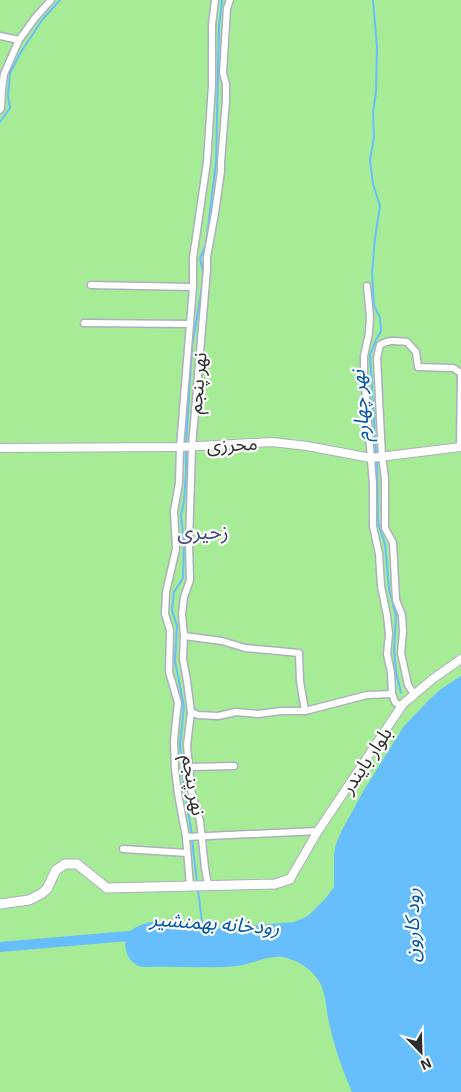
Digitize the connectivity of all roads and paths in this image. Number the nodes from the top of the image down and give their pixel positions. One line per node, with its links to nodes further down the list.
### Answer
1 (51, 0): 5 (street)
2 (215, 0): 9 (street, نهر پنجم)
3 (230, 0): 12 (street, نهر پنجم)
4 (0, 36): 5 (street)
5 (19, 40): 6 (street)
6 (0, 110)
7 (90, 285): 9 (street)
8 (367, 286): 15 (street)
9 (193, 287): 11 (street, نهر پنجم)
10 (84, 323): 11 (street)
11 (189, 324): 12 (street, نهر پنجم)
12 (185, 447): 14 (street, محرزی); 15 (street, محرزی); 16 (street, نهر پنجم); 26 (street, نهر پنجم)
13 (460, 447): 15 (street, محرزی); 15 (street)
14 (0, 448)
15 (377, 457): 18 (street); 19 (street)
16 (184, 636): 21 (street); 22 (street, نهر پنجم)
17 (461, 660): 19 (street, بلوار بایندر)
18 (392, 694): 20 (street); 21 (street)
19 (414, 694): 20 (street, بلوار بایندر)
20 (402, 707): 25 (street, بلوار بایندر)
21 (305, 711): 22 (street)
22 (191, 712): 23 (street, نهر پنجم)
23 (189, 766): 24 (street); 26 (street, نهر پنجم)
24 (234, 766)
25 (318, 831): 26 (street); 29 (street, بلوار بایندر)
26 (193, 836): 28 (street, نهر پنجم); 30 (street, نهر پنجم)
27 (123, 849): 28 (street)
28 (187, 852): 30 (street, نهر پنجم)
29 (290, 879): 30 (main road)
30 (198, 885): 31 (main road)
31 (0, 904)

